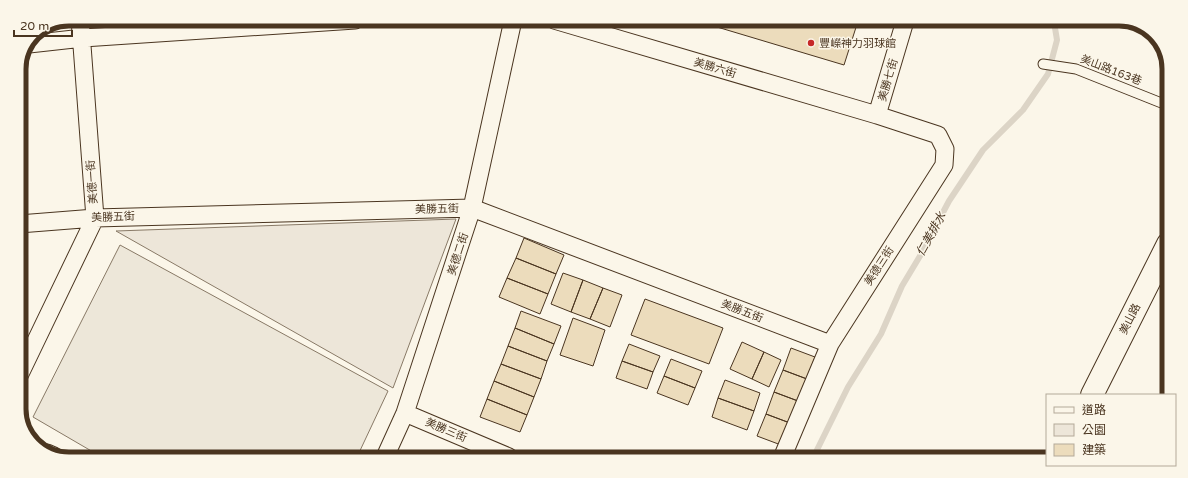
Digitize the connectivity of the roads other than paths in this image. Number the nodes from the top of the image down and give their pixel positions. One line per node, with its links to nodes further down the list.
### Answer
1 (81, 26): 6 (street, 美德一街)
2 (264, 26): 6 (street)
3 (511, 26): 11 (street, 美德二街)
4 (574, 26): 10 (street, 美勝六街)
5 (904, 26): 10 (street, 美勝七街)
6 (82, 38): 7 (street); 12 (street, 美德一街)
7 (34, 43)
8 (1043, 64): 9 (lane, 美山路163巷)
9 (1162, 103)
10 (877, 115): 15 (street, 美德三街)
11 (472, 208): 12 (street, 美勝五街); 15 (street, 美勝五街); 18 (street, 美德二街)
12 (95, 218): 13 (street, 美勝五街); 16 (street, 美德一街)
13 (26, 223)
14 (1162, 262): 17 (street, 美山路)
15 (830, 344): 21 (street, 美德三街)
16 (26, 361)
17 (1093, 394)
18 (405, 413): 19 (street, 美德二街); 20 (street, 美勝三街)
19 (387, 452)
20 (497, 452)
21 (785, 452)

